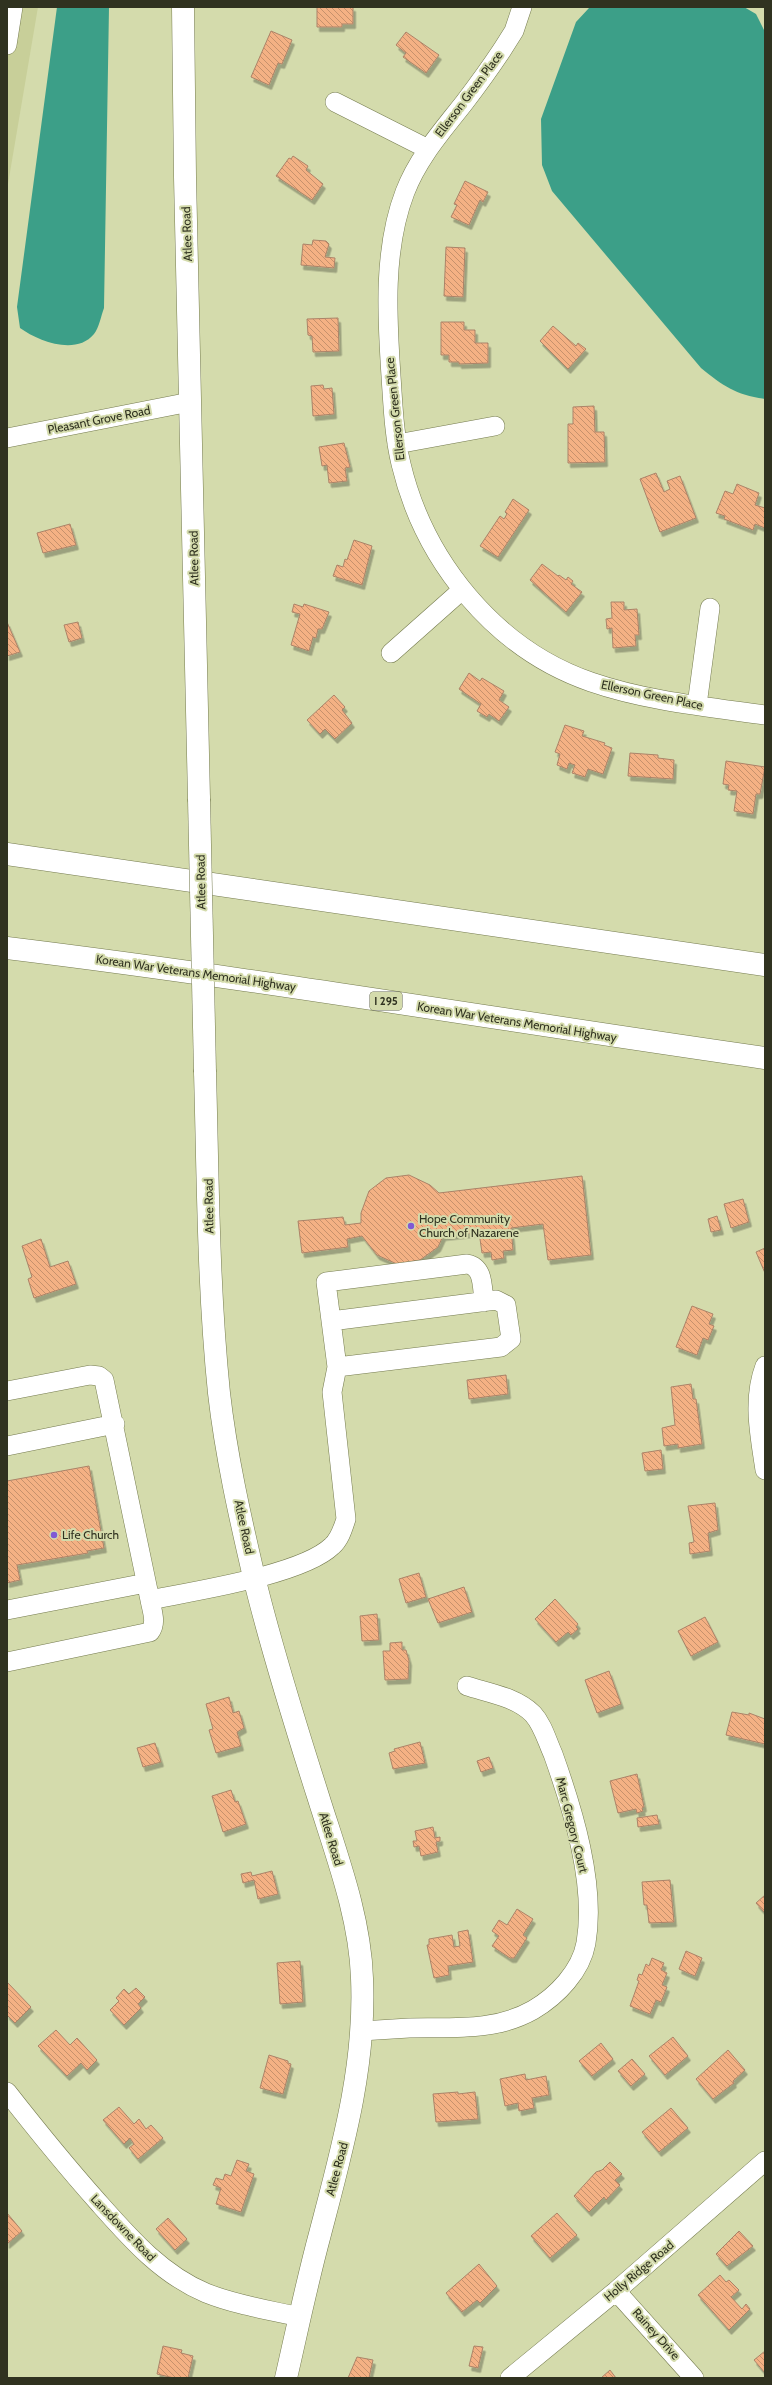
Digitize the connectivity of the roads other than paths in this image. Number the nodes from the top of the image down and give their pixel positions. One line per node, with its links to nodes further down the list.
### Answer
1 (13, 7): 4 (street)
2 (183, 7): 7 (main road, Atlee Road)
3 (522, 7): 6 (street, Ellerson Green Place)
4 (7, 45)
5 (335, 102): 6 (street)
6 (428, 149): 10 (street, Ellerson Green Place)
7 (190, 402): 9 (street, Pleasant Grove Road); 28 (main road, Atlee Road, bridge)
8 (495, 426): 10 (street)
9 (7, 438)
10 (397, 444): 11 (street, Ellerson Green Place)
11 (462, 590): 13 (street); 14 (street, Ellerson Green Place)
12 (710, 608): 14 (street)
13 (391, 653)
14 (697, 705): 15 (street, Ellerson Green Place)
15 (765, 715)
16 (7, 854): 18 (main road)
17 (7, 948): 19 (main road, Korean War Veterans Memorial Highway / I 295)
18 (765, 965)
19 (765, 1058)
20 (484, 1302): 21 (street); 21 (street); 23 (street)
21 (331, 1321): 23 (street)
22 (765, 1366): 27 (street)
23 (337, 1367): 28 (street)
24 (7, 1390): 25 (street)
25 (115, 1424): 26 (street); 29 (street)
26 (7, 1446)
27 (765, 1470)
28 (254, 1578): 29 (street); 33 (main road, Atlee Road)
29 (148, 1591): 30 (street); 31 (street)
30 (7, 1610)
31 (7, 1662)
32 (467, 1686): 33 (street, Marc Gregory Court)
33 (361, 2031): 37 (main road, Atlee Road)
34 (7, 2092): 37 (street, Lansdowne Road)
35 (765, 2161): 36 (street, Holly Ridge Road)
36 (616, 2291): 39 (street, Holly Ridge Road); 40 (street, Rainey Drive)
37 (300, 2317): 38 (main road, Atlee Road)
38 (286, 2378)
39 (510, 2378)
40 (694, 2378)

